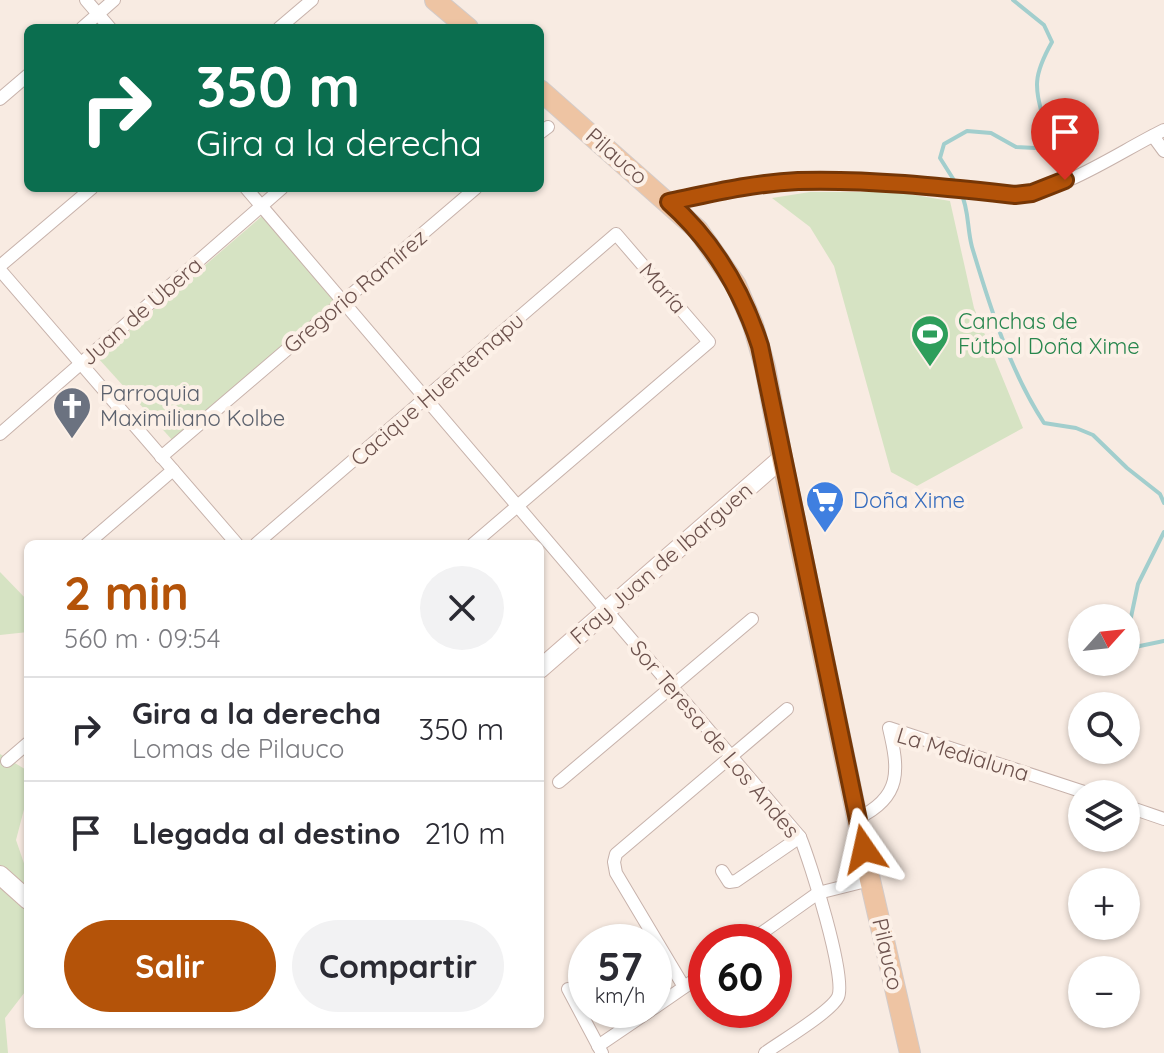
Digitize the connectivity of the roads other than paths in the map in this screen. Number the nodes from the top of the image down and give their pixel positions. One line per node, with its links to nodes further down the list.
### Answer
1 (86, 0): 5 (street)
2 (114, 0): 5 (street)
3 (312, 0): 8 (street)
4 (435, 0): 9 (main road)
5 (98, 14): 6 (street); 7 (street)
6 (87, 24)
7 (107, 24)
8 (284, 24)
9 (463, 24)
10 (24, 78): 12 (street)
11 (544, 93): 19 (main road, Pilauco)
12 (0, 99)
13 (1158, 133): 14 (street); 19 (street)
14 (1164, 151)
15 (87, 192): 22 (street)
16 (250, 192): 20 (street, Sor Teresa de Los Andes)
17 (278, 192): 20 (street, Juan de Ubera)
18 (471, 192): 23 (street, Gregorio Ramírez)
19 (669, 202): 28 (main road, Pilauco)
20 (262, 206): 23 (street, Sor Teresa de Los Andes); 24 (street, Juan de Ubera)
21 (616, 234): 25 (street, Cacique Huentemapu); 30 (street, María)
22 (0, 268): 24 (street)
23 (343, 301): 25 (street, Sor Teresa de Los Andes); 27 (street, Gregorio Ramírez)
24 (81, 364): 26 (street, Juan de Ubera); 27 (street)
25 (427, 399): 30 (street, Sor Teresa de Los Andes); 33 (street, Cacique Huentemapu)
26 (0, 434)
27 (161, 457): 29 (street)
28 (782, 458): 35 (street, Fray Juan de Ibarguen); 46 (main road, Pilauco)
29 (173, 470): 31 (street); 32 (street)
30 (518, 506): 34 (street); 35 (street, Sor Teresa de Los Andes)
31 (92, 540)
32 (234, 540)
33 (261, 540)
34 (478, 540)
35 (607, 610): 37 (street, Fray Juan de Ibarguen); 38 (street, Sor Teresa de Los Andes)
36 (752, 619): 38 (street)
37 (544, 665)
38 (672, 686): 41 (street, Sor Teresa de Los Andes); 43 (street)
39 (787, 709): 41 (street)
40 (24, 746): 42 (street)
41 (732, 757): 48 (street, Sor Teresa de Los Andes); 56 (street)
42 (7, 761)
43 (559, 782)
44 (1068, 787): 46 (street, La Medialuna)
45 (1140, 811): 47 (street)
46 (858, 818): 51 (main road, Pilauco)
47 (1164, 819)
48 (800, 837): 49 (street); 52 (street, Sor Teresa de Los Andes)
49 (722, 871)
50 (0, 875): 53 (street)
51 (870, 880): 52 (street); 62 (main road, Pilauco)
52 (818, 893): 54 (street); 61 (street, Sor Teresa de Los Andes)
53 (24, 896)
54 (774, 924)
55 (688, 984): 56 (street)
56 (684, 987): 57 (street)
57 (672, 995)
58 (588, 1028): 60 (street)
59 (628, 1028): 60 (street)
60 (600, 1050)
61 (765, 1053)
62 (910, 1053)

